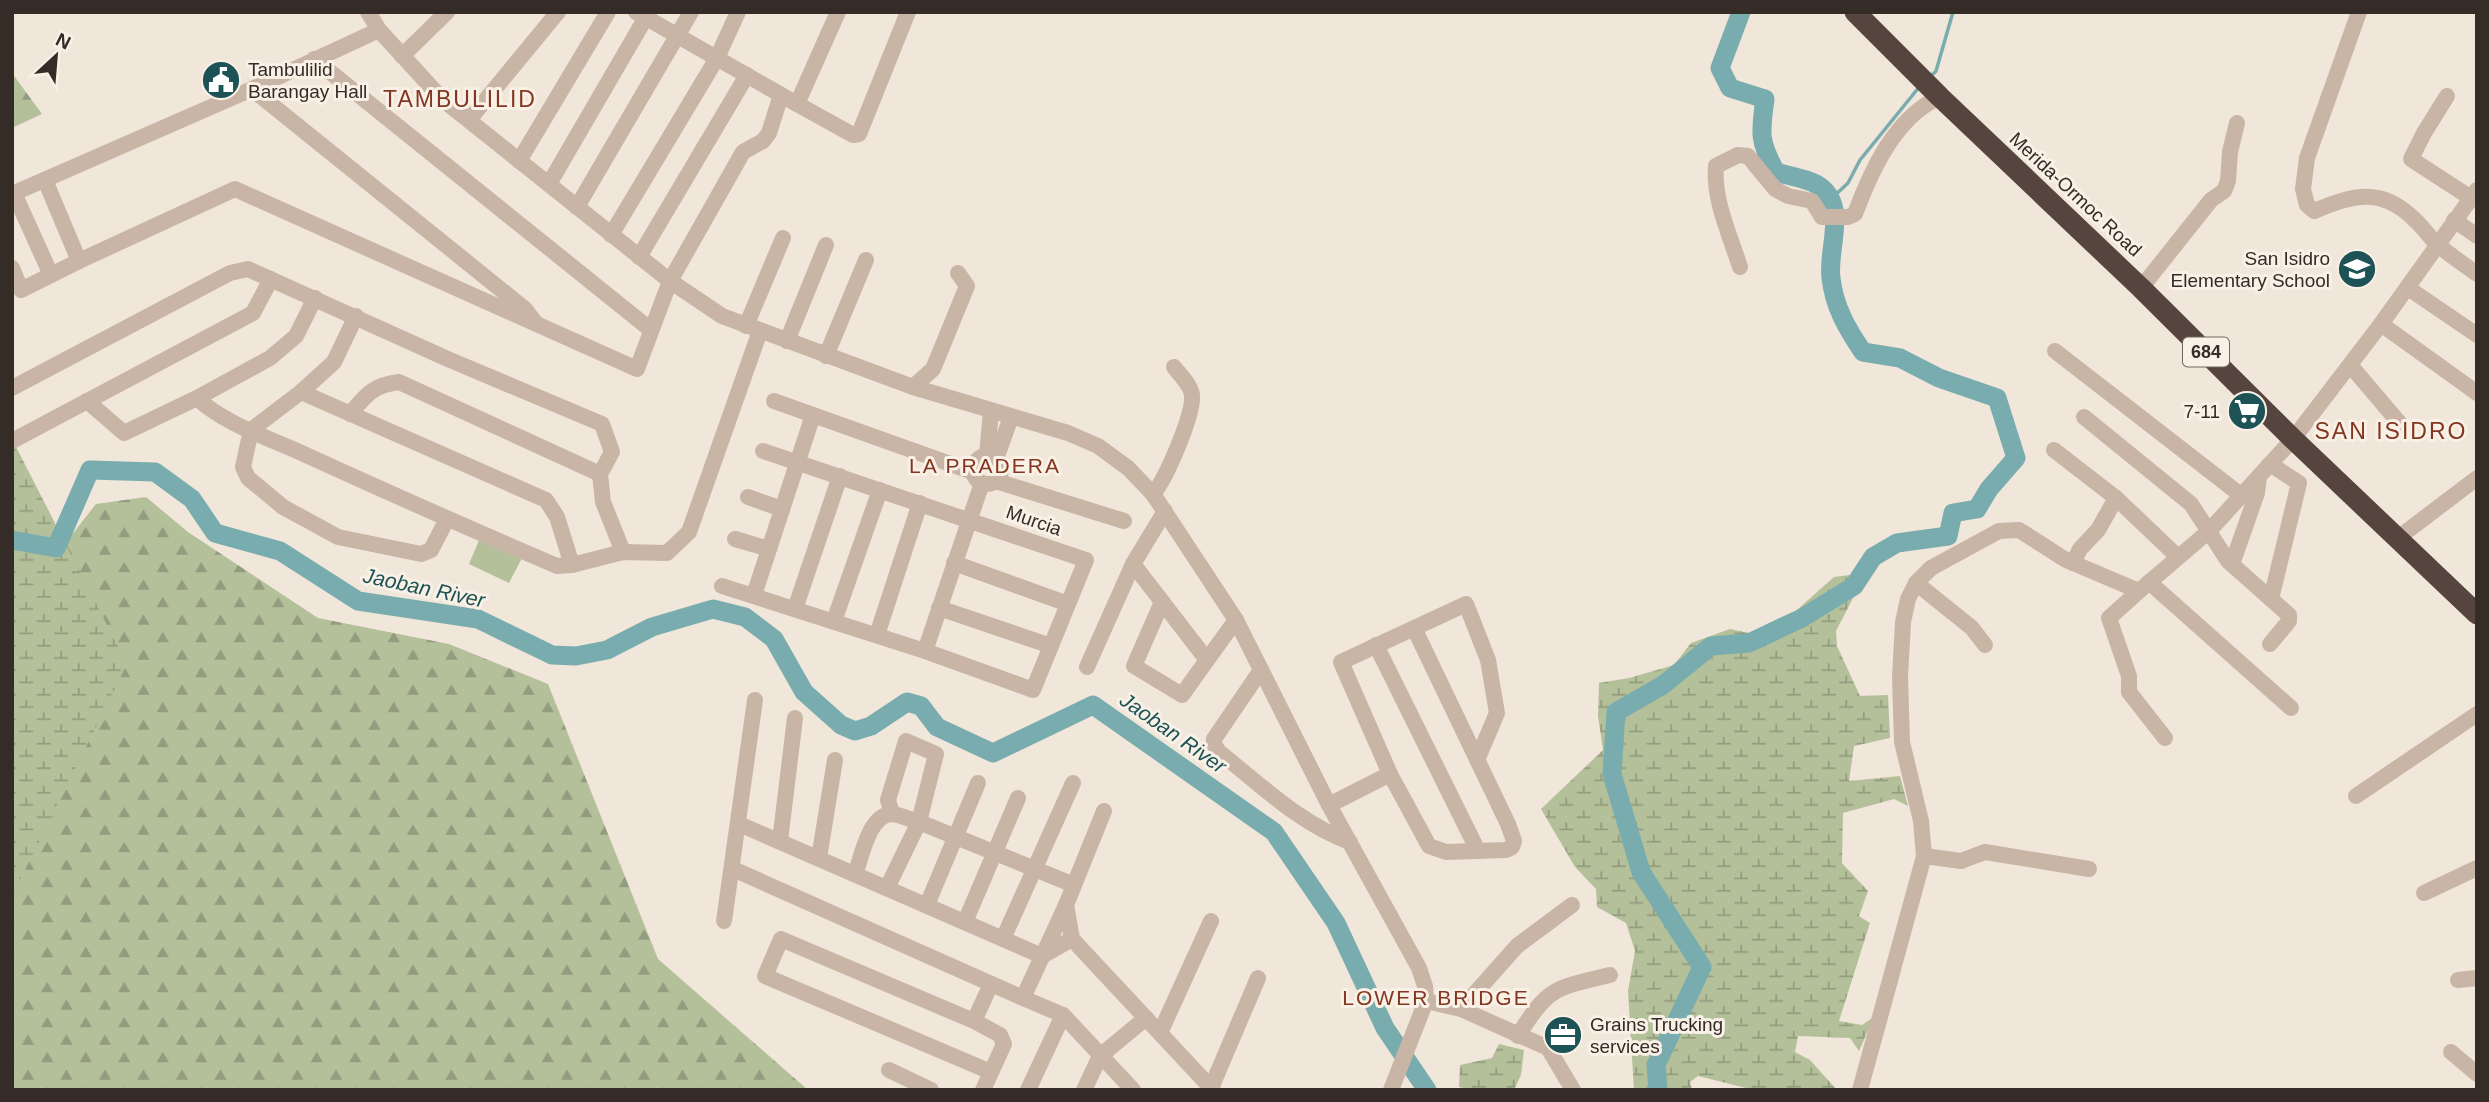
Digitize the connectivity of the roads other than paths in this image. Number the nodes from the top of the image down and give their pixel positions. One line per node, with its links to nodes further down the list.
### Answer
1 (368, 12): 12 (street)
2 (447, 12): 14 (street)
3 (558, 12): 23 (street)
4 (608, 12): 25 (street)
5 (691, 12): 13 (street)
6 (738, 12): 15 (street)
7 (838, 12): 22 (street)
8 (908, 12): 22 (street)
9 (1855, 12): 19 (highway, Merida-Ormoc Road / 684)
10 (2359, 12): 35 (street)
11 (644, 14): 13 (street); 27 (street)
12 (379, 30): 14 (street); 16 (street)
13 (678, 37): 15 (street); 30 (street)
14 (402, 56): 23 (street)
15 (717, 58): 17 (street); 32 (street)
16 (314, 59): 18 (street); 54 (street)
17 (747, 75): 20 (street); 37 (street)
18 (252, 89): 26 (street); 52 (street)
19 (1937, 94): 40 (street); 47 (highway, Merida-Ormoc Road / 684)
20 (781, 95): 22 (street); 46 (street)
21 (2447, 96): 29 (street)
22 (797, 104)
23 (469, 120): 25 (street)
24 (2237, 122): 47 (street)
25 (519, 161): 27 (street)
26 (45, 180): 28 (street); 39 (street)
27 (548, 184): 30 (street)
28 (13, 194): 44 (street)
29 (2474, 194): 31 (street)
30 (577, 207): 32 (street)
31 (2454, 220): 33 (street); 35 (street)
32 (611, 235): 37 (street)
33 (2477, 236)
34 (783, 238): 53 (street)
35 (2437, 244): 43 (street); 48 (street)
36 (826, 245): 56 (street)
37 (639, 257): 46 (street)
38 (866, 260): 58 (street)
39 (79, 261): 44 (street); 52 (street)
40 (1740, 267)
41 (12, 268): 44 (street)
42 (958, 273): 61 (street)
43 (2477, 274)
44 (51, 275)
45 (271, 279): 49 (street); 62 (street); 66 (street)
46 (670, 281): 53 (street); 54 (street)
47 (2141, 288): 75 (highway, Merida-Ormoc Road / 684)
48 (2408, 288): 51 (street); 55 (street)
49 (315, 298): 50 (street); 65 (street)
50 (356, 316): 63 (street); 82 (street)
51 (2381, 324): 59 (street); 64 (street)
52 (538, 325): 54 (street)
53 (752, 329): 56 (street); 102 (street)
54 (651, 330)
55 (2477, 335)
56 (787, 341): 58 (street)
57 (2055, 351): 89 (street)
58 (826, 356): 61 (street)
59 (2350, 365): 74 (street); 75 (street)
60 (1174, 368): 88 (street)
61 (913, 387): 68 (street)
62 (12, 388)
63 (301, 392): 69 (street); 73 (street)
64 (2477, 393)
65 (197, 398): 66 (street); 73 (street)
66 (86, 401): 76 (street)
67 (774, 401): 70 (street)
68 (991, 411): 71 (street); 79 (street)
69 (350, 414): 82 (street); 108 (street)
70 (813, 415): 80 (street); 86 (street)
71 (1011, 417): 79 (street); 88 (street)
72 (2084, 417): 98 (street)
73 (251, 430): 95 (street); 95 (street)
74 (2407, 432)
75 (2293, 439): 81 (street); 99 (highway, Merida-Ormoc Road / 684)
76 (12, 441)
77 (2054, 450): 91 (street)
78 (763, 451): 80 (street, Murcia)
79 (992, 457): 86 (street); 86 (street)
80 (797, 462): 83 (street, Murcia); 93 (street)
81 (2270, 464): 84 (street); 113 (street)
82 (600, 474): 102 (street)
83 (840, 476): 87 (street, Murcia); 117 (street)
84 (2259, 477): 89 (street); 107 (street)
85 (2477, 478): 99 (street)
86 (983, 479): 96 (street); 97 (street)
87 (880, 490): 92 (street, Murcia); 120 (street)
88 (1153, 494): 94 (street)
89 (2242, 496): 98 (street)
90 (748, 497): 93 (street)
91 (2116, 498): 103 (street); 105 (street)
92 (920, 503): 96 (street, Murcia); 122 (street)
93 (782, 509): 101 (street)
94 (1164, 511): 106 (street); 119 (street)
95 (447, 519): 108 (street)
96 (968, 519): 104 (street); 115 (street, Murcia)
97 (1124, 521)
98 (2209, 531): 103 (street); 107 (street)
99 (2398, 538): 118 (highway, Merida-Ormoc Road / 684)
100 (735, 539): 101 (street)
101 (769, 549): 112 (street)
102 (623, 552): 108 (street)
103 (2178, 557): 111 (street)
104 (954, 563): 115 (street); 116 (street)
105 (2073, 563): 109 (street); 111 (street)
106 (1133, 564): 114 (street); 129 (street)
107 (2232, 564): 113 (street)
108 (572, 565)
109 (1916, 583): 125 (street); 153 (street)
110 (722, 586): 112 (street)
111 (2144, 587): 132 (street); 135 (street)
112 (754, 595): 117 (street)
113 (2271, 599): 123 (street)
114 (1162, 602): 128 (street); 128 (street)
115 (1069, 604): 126 (street)
116 (939, 608): 126 (street); 127 (street)
117 (795, 609): 120 (street)
118 (2477, 614)
119 (1236, 620): 128 (street); 130 (street)
120 (834, 621): 122 (street)
121 (1414, 628): 124 (street); 137 (street); 137 (street)
122 (877, 635): 127 (street)
123 (2270, 644)
124 (1376, 645): 138 (street); 151 (street)
125 (1985, 645)
126 (1051, 646): 127 (street)
127 (925, 651)
128 (1207, 660)
129 (1087, 667)
130 (1261, 670): 143 (street); 150 (street)
131 (755, 700): 147 (street)
132 (2291, 708)
133 (2477, 714): 141 (street)
134 (795, 718): 149 (street)
135 (2165, 738)
136 (835, 760): 154 (street)
137 (1477, 760): 151 (street)
138 (1390, 774): 143 (street); 151 (street)
139 (978, 783): 148 (street)
140 (1073, 783): 157 (street)
141 (2356, 796)
142 (1018, 799): 152 (street)
143 (1329, 805): 150 (street)
144 (1104, 811): 160 (street)
145 (892, 814): 146 (street); 146 (street); 159 (street)
146 (919, 822): 148 (street); 161 (street)
147 (739, 824): 149 (street); 156 (street)
148 (954, 836): 152 (street); 163 (street)
149 (780, 841): 154 (street)
150 (1349, 842): 178 (street)
151 (1478, 851)
152 (995, 853): 157 (street); 168 (street)
153 (1924, 856): 158 (street); 198 (street)
154 (819, 858): 159 (street)
155 (2477, 868): 162 (street)
156 (733, 869): 167 (street); 176 (street)
157 (1036, 869): 160 (street); 169 (street)
158 (2088, 869)
159 (855, 874): 161 (street)
160 (1074, 885): 164 (street)
161 (887, 888): 163 (street)
162 (2424, 893)
163 (927, 905): 168 (street)
164 (1066, 905): 170 (street); 171 (street)
165 (1572, 905): 179 (street)
166 (1210, 920): 183 (street)
167 (724, 921)
168 (965, 922): 169 (street)
169 (1003, 939): 171 (street)
170 (1072, 939): 171 (street); 181 (street)
171 (1042, 956): 177 (street)
172 (1610, 975): 184 (street)
173 (1258, 978): 190 (street)
174 (2477, 978): 175 (street)
175 (2458, 980)
176 (991, 984): 177 (street); 182 (street)
177 (1023, 998): 180 (street)
178 (1426, 1001): 179 (street); 196 (street)
179 (1461, 1009): 184 (street)
180 (1063, 1015): 186 (street); 193 (street)
181 (1146, 1018): 183 (street); 186 (street)
182 (974, 1021): 188 (street); 188 (street)
183 (1160, 1032): 190 (street)
184 (1518, 1035): 197 (street)
185 (2451, 1052): 189 (street)
186 (1100, 1056): 194 (street); 195 (street)
187 (889, 1070): 191 (street)
188 (991, 1072): 192 (street)
189 (2477, 1074)
190 (1212, 1089)
191 (931, 1090)
192 (983, 1090)
193 (1028, 1090)
194 (1084, 1090)
195 (1133, 1090)
196 (1391, 1090)
197 (1573, 1090)
198 (1860, 1090)

